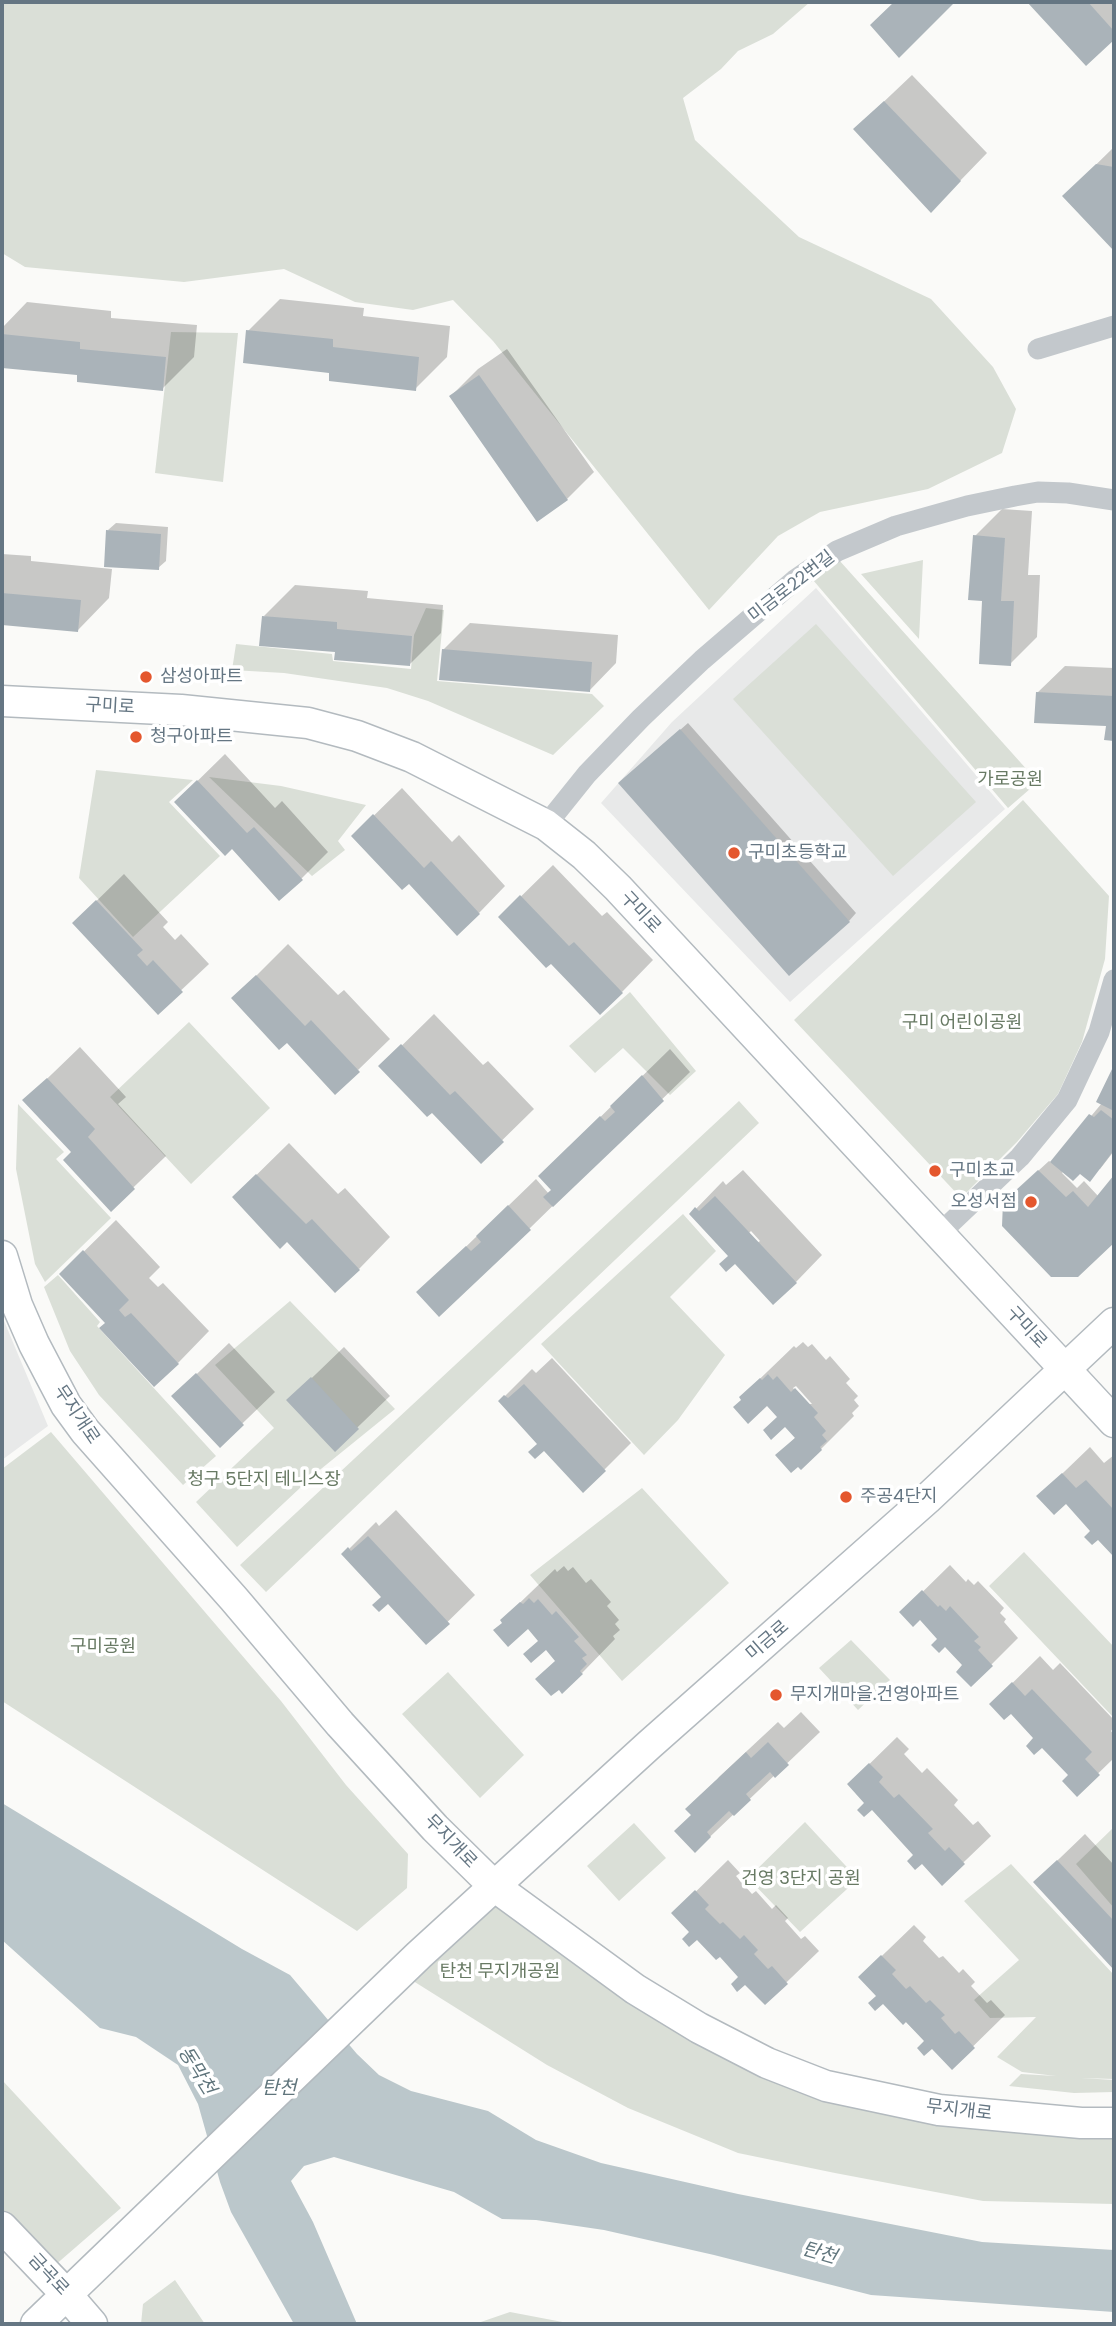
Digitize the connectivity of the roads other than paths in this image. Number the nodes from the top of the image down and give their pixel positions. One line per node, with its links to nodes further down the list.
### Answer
1 (1114, 326): 2 (street)
2 (1038, 349)
3 (1114, 500): 5 (street, 미금로22번길)
4 (2, 701): 5 (street, 구미로)
5 (546, 825): 7 (street, 구미로)
6 (1114, 980): 7 (street)
7 (939, 1234): 10 (street, 구미로)
8 (2, 1256): 12 (street, 무지개로)
9 (1114, 1323): 10 (street, 미금로)
10 (1065, 1370): 11 (street, 구미로); 12 (street, 미금로)
11 (1114, 1422)
12 (494, 1886): 13 (street, 무지개로); 15 (street, 미금로)
13 (1114, 2123)
14 (2, 2227): 15 (street, 금곡로)
15 (67, 2295): 16 (street); 17 (street, 금곡로)
16 (36, 2324)
17 (92, 2324)

